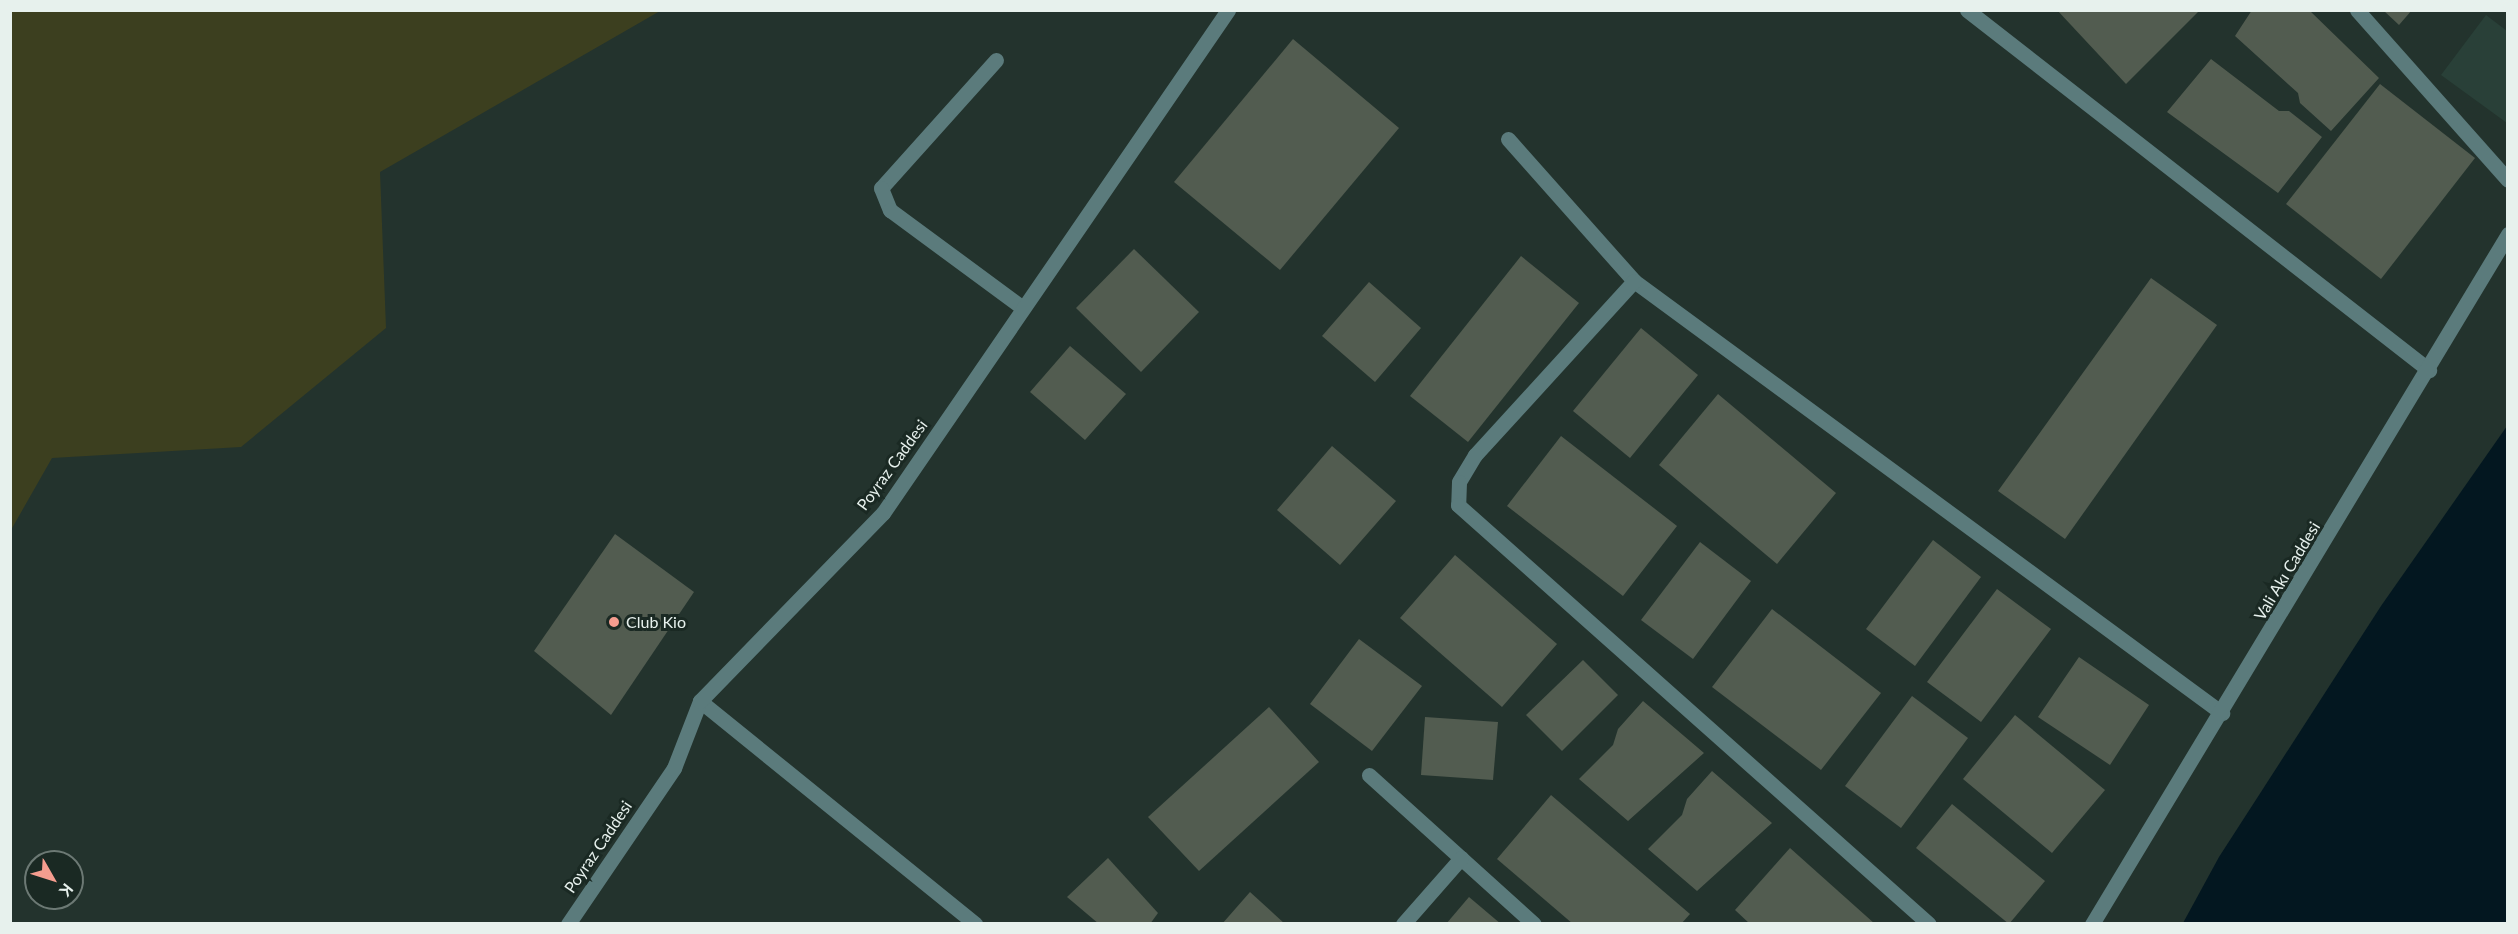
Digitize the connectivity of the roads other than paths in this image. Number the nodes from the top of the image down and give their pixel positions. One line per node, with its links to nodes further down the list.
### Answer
1 (1228, 10): 9 (street, Poyraz Caddesi)
2 (1967, 10): 10 (street)
3 (2356, 10): 6 (street)
4 (996, 60): 9 (street)
5 (1508, 139): 8 (street)
6 (2508, 180)
7 (2508, 234): 10 (street, Vali Akı Caddesi)
8 (1634, 281): 12 (street); 19 (street)
9 (1023, 308): 11 (street, Poyraz Caddesi)
10 (2429, 370): 12 (street, Vali Akı Caddesi)
11 (699, 701): 15 (street, Poyraz Caddesi); 16 (street)
12 (2222, 714): 20 (street, Vali Akı Caddesi)
13 (1369, 776): 14 (street)
14 (1461, 858): 17 (street); 18 (street)
15 (568, 924)
16 (975, 924)
17 (1403, 924)
18 (1534, 924)
19 (1929, 924)
20 (2092, 924)

